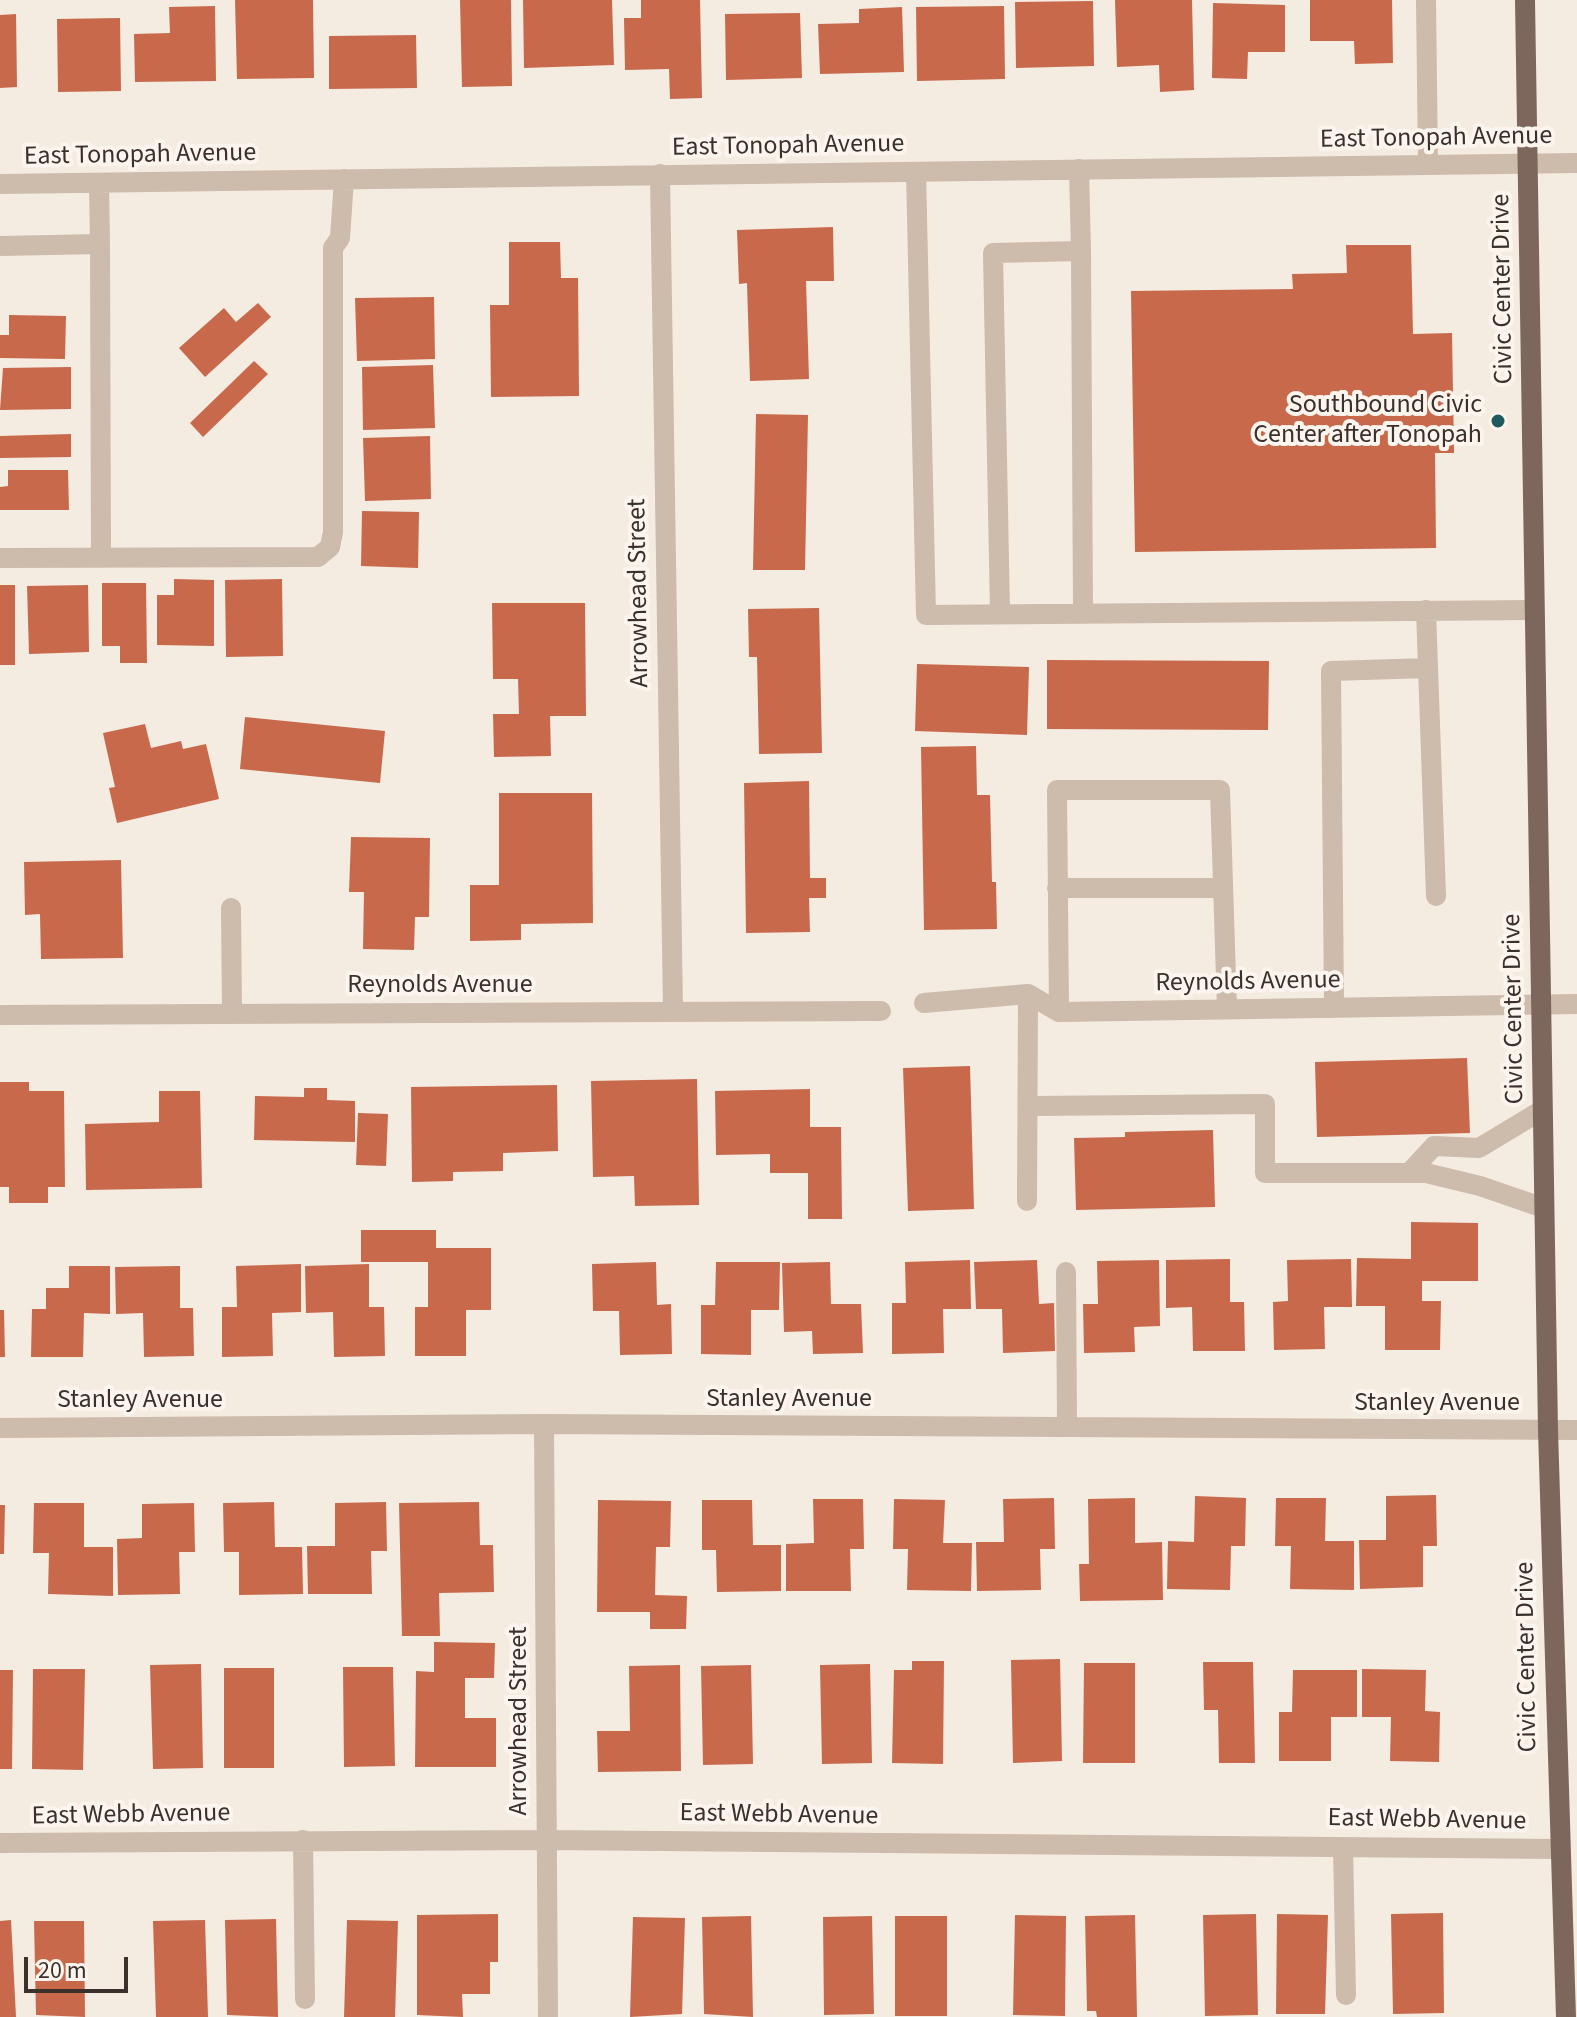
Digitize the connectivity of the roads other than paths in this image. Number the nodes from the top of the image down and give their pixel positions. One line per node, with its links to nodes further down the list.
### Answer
1 (1426, 0): 5 (street)
2 (1525, 0): 3 (main road, Civic Center Drive)
3 (1528, 163): 4 (street, East Tonopah Avenue); 5 (street, East Tonopah Avenue); 18 (main road, Civic Center Drive)
4 (1577, 163)
5 (1428, 165): 6 (street, East Tonopah Avenue)
6 (1079, 169): 7 (street, East Tonopah Avenue); 14 (street)
7 (916, 172): 8 (street, East Tonopah Avenue); 19 (street)
8 (660, 174): 9 (street, East Tonopah Avenue); 32 (street, Arrowhead Street)
9 (344, 179): 10 (street, East Tonopah Avenue); 16 (street)
10 (99, 183): 11 (street, East Tonopah Avenue); 12 (street)
11 (0, 184)
12 (100, 244): 13 (street); 16 (street)
13 (0, 246)
14 (1081, 251): 19 (street); 20 (street)
15 (0, 558): 16 (street)
16 (101, 558)
17 (1426, 610): 18 (street); 20 (street); 21 (street)
18 (1534, 610): 29 (main road, Civic Center Drive)
19 (1000, 612): 20 (street)
20 (1083, 613)
21 (1428, 668): 24 (street); 30 (street)
22 (1057, 888): 23 (street); 23 (street); 34 (street)
23 (1223, 888): 31 (street)
24 (1436, 896)
25 (231, 908): 35 (street)
26 (1028, 994): 27 (street); 34 (street); 37 (street)
27 (924, 1003)
28 (1577, 1004): 29 (street, Reynolds Avenue)
29 (1541, 1005): 30 (street, Reynolds Avenue); 38 (main road, Civic Center Drive)
30 (1334, 1008): 31 (street, Reynolds Avenue)
31 (1227, 1009): 34 (street, Reynolds Avenue)
32 (673, 1010): 33 (street, Reynolds Avenue); 35 (street, Reynolds Avenue)
33 (881, 1011)
34 (1059, 1012)
35 (232, 1013): 36 (street, Reynolds Avenue)
36 (0, 1015)
37 (1030, 1106): 39 (street); 40 (street)
38 (1542, 1110): 39 (street); 41 (main road, Civic Center Drive)
39 (1409, 1173): 41 (street)
40 (1027, 1201)
41 (1544, 1208): 46 (main road, Civic Center Drive)
42 (1066, 1272): 44 (street)
43 (544, 1424): 44 (street, Stanley Avenue); 45 (street, Stanley Avenue); 49 (street, Arrowhead Street)
44 (1067, 1427): 46 (street, Stanley Avenue)
45 (0, 1428)
46 (1548, 1430): 47 (street, Stanley Avenue); 52 (main road, Civic Center Drive)
47 (1577, 1430)
48 (303, 1840): 49 (street, East Webb Avenue); 50 (street, East Webb Avenue); 54 (street)
49 (547, 1840): 51 (street, East Webb Avenue); 55 (street, Arrowhead Street)
50 (0, 1843)
51 (1343, 1847): 52 (street, East Webb Avenue); 53 (street)
52 (1558, 1849): 56 (main road, Civic Center Drive)
53 (1346, 1995)
54 (305, 1999)
55 (548, 2017)
56 (1566, 2017)

